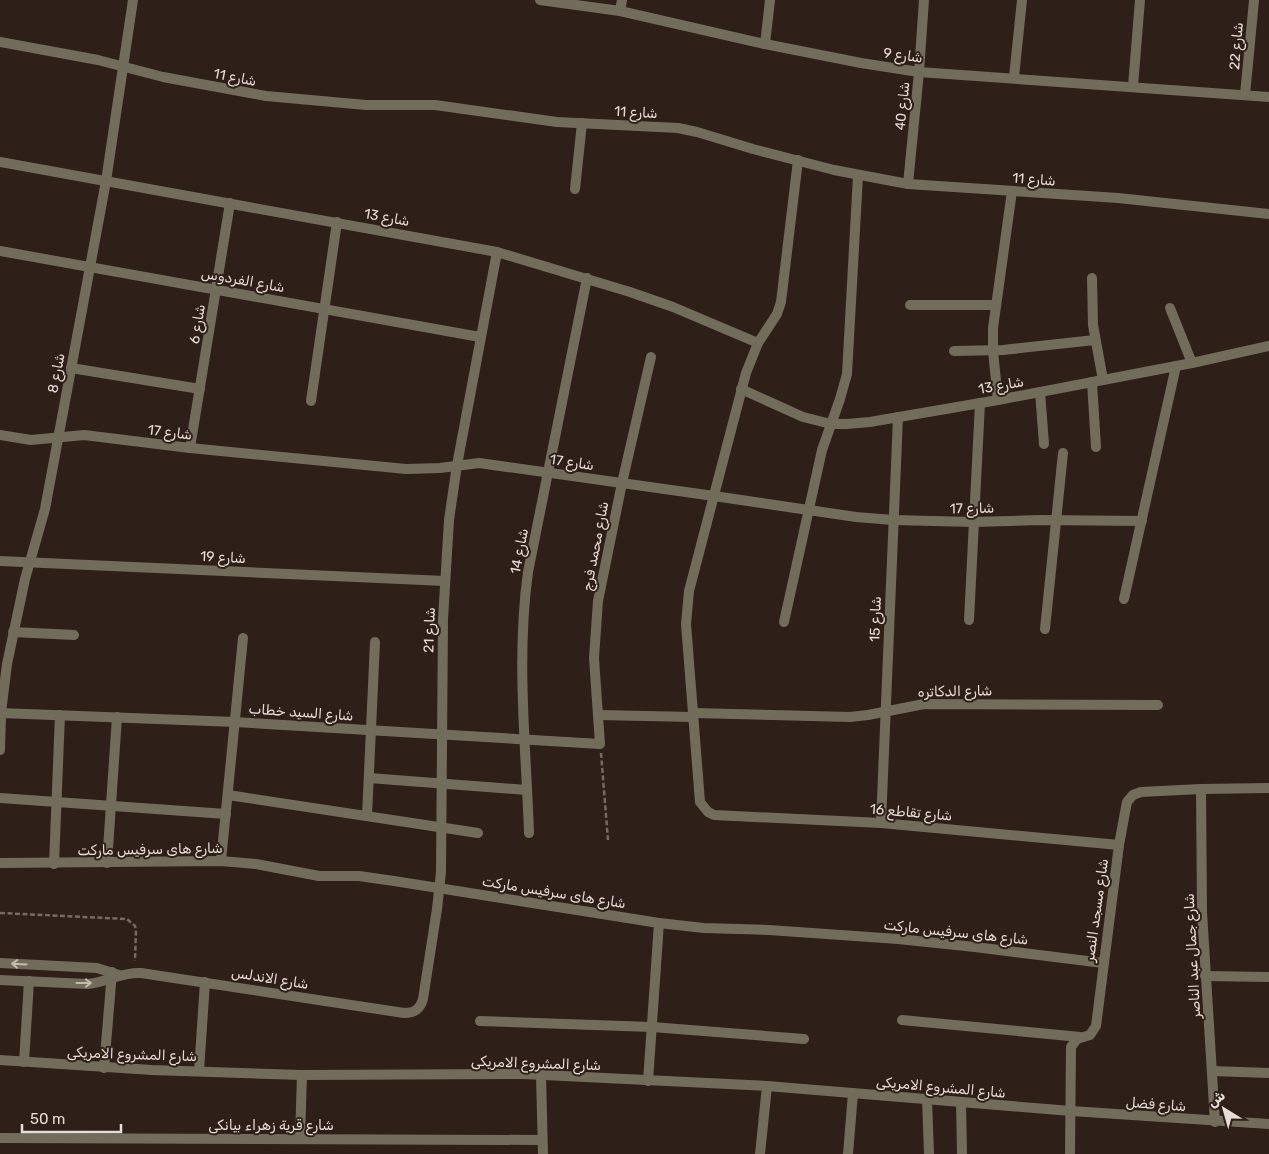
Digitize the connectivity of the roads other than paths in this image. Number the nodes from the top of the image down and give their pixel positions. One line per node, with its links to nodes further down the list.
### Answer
1 (134, 0): 12 (street, شارع 8)
2 (540, 0): 9 (street, شارع 9)
3 (622, 0): 9 (street)
4 (770, 0): 11 (street)
5 (924, 0): 13 (street, شارع 40)
6 (1022, 0): 14 (street)
7 (1140, 0): 15 (street)
8 (1254, 0): 16 (street, شارع 22)
9 (620, 11): 11 (street, شارع 9)
10 (0, 42): 12 (street, شارع 11)
11 (765, 44): 13 (street, شارع 9)
12 (124, 67): 18 (street, شارع 11); 22 (street, شارع 8)
13 (919, 72): 14 (street, شارع 9); 23 (street, شارع 40)
14 (1014, 77): 15 (street, شارع 9)
15 (1133, 86): 16 (street, شارع 9)
16 (1245, 95): 17 (street, شارع 9)
17 (1269, 97)
18 (582, 123): 19 (street, شارع 11); 24 (street)
19 (798, 160): 21 (street, شارع 11); 41 (street)
20 (0, 162): 22 (street, شارع 13)
21 (858, 176): 23 (street, شارع 11); 57 (street)
22 (106, 181): 26 (street, شارع 13); 31 (street, شارع 8)
23 (908, 184): 25 (street, شارع 11)
24 (575, 189)
25 (1012, 191): 27 (street, شارع 11); 36 (street)
26 (230, 203): 28 (street, شارع 13); 34 (street, شارع 6)
27 (1269, 214)
28 (337, 222): 30 (street, شارع 13); 38 (street)
29 (0, 251): 31 (street, شارع الفردوس)
30 (497, 252): 32 (street, شارع 13); 39 (street, شارع 21)
31 (90, 267): 34 (street, شارع الفردوس); 48 (street, شارع 8)
32 (587, 278): 41 (street, شارع 13); 65 (street, شارع 14)
33 (1092, 278): 40 (street)
34 (216, 290): 38 (street, شارع الفردوس); 50 (street, شارع 6)
35 (910, 305): 36 (street)
36 (996, 306): 44 (street)
37 (1170, 308): 46 (street)
38 (324, 309): 39 (street, شارع الفردوس); 54 (street)
39 (480, 337): 64 (street, شارع 21)
40 (1095, 340): 44 (street); 49 (street)
41 (758, 343): 51 (street)
42 (1269, 346): 46 (street, شارع 13)
43 (954, 351): 44 (street)
44 (992, 351): 53 (street)
45 (651, 357): 66 (street, شارع محمد فرج)
46 (1192, 363): 47 (street, شارع 13)
47 (1176, 366): 49 (street, شارع 13); 71 (street)
48 (71, 368): 50 (street); 59 (street, شارع 8)
49 (1098, 381): 52 (street, شارع 13); 61 (street)
50 (200, 389): 62 (street, شارع 6)
51 (741, 389): 57 (street, شارع 13); 67 (street)
52 (1040, 392): 53 (street, شارع 13); 60 (street)
53 (998, 400): 55 (street, شارع 13)
54 (311, 401)
55 (980, 403): 56 (street, شارع 13); 72 (street)
56 (898, 417): 57 (street, شارع 13); 69 (street, شارع 15)
57 (831, 424): 68 (street)
58 (0, 435): 59 (street, شارع 17)
59 (58, 437): 62 (street, شارع 17); 74 (street, شارع 8)
60 (1044, 444)
61 (1096, 447)
62 (190, 448): 64 (street, شارع 17)
63 (1063, 453): 70 (street)
64 (457, 465): 65 (street, شارع 17); 75 (street, شارع 21)
65 (548, 473): 66 (street, شارع 17); 94 (street, شارع 14)
66 (622, 483): 67 (street, شارع 17); 88 (street, شارع محمد فرج)
67 (714, 496): 68 (street, شارع 17); 89 (street)
68 (810, 510): 69 (street, شارع 17); 78 (street)
69 (893, 520): 72 (street, شارع 17); 85 (street, شارع 15)
70 (1057, 520): 71 (street, شارع 17); 72 (street, شارع 17); 79 (street)
71 (1142, 521): 76 (street)
72 (974, 522): 77 (street)
73 (0, 561): 74 (street, شارع 19)
74 (30, 562): 75 (street, شارع 19); 80 (street, شارع 8)
75 (445, 581): 93 (street, شارع 21)
76 (1124, 599)
77 (969, 620)
78 (784, 622)
79 (1045, 629)
80 (13, 632): 81 (street); 86 (street, شارع 8)
81 (74, 635)
82 (243, 638): 91 (street)
83 (375, 642): 92 (street)
84 (1158, 705): 85 (street, شارع الدكاتره)
85 (885, 712): 89 (street, شارع الدكاتره); 108 (street, شارع 15)
86 (0, 713): 87 (street, شارع السيد خطاب); 96 (street, شارع 8)
87 (60, 715): 90 (street, شارع السيد خطاب); 104 (street)
88 (598, 715): 89 (street, شارع الدكاتره); 95 (street, شارع محمد فرج)
89 (693, 715): 108 (street, شارع تقاطع 16)
90 (117, 717): 91 (street, شارع السيد خطاب); 105 (street)
91 (235, 722): 92 (street, شارع السيد خطاب); 102 (street)
92 (371, 730): 93 (street, شارع السيد خطاب); 97 (street)
93 (442, 735): 94 (street, شارع السيد خطاب); 98 (street, شارع 21)
94 (525, 740): 95 (street, شارع السيد خطاب); 101 (street, شارع 14)
95 (600, 744)
96 (0, 750)
97 (369, 778): 98 (street); 107 (street)
98 (442, 784): 101 (street); 109 (street, شارع 21)
99 (1269, 788): 100 (street, شارع مسجد النصر)
100 (1201, 789): 112 (street, شارع مسجد النصر); 123 (street, شارع جمال عبد الناصر)
101 (528, 790): 111 (street, شارع 14)
102 (228, 795): 106 (street); 107 (street)
103 (0, 798): 104 (street)
104 (56, 802): 105 (street); 116 (street)
105 (111, 806): 106 (street); 114 (street)
106 (226, 814): 113 (street)
107 (367, 816): 109 (street)
108 (881, 823): 112 (street, شارع تقاطع 16)
109 (441, 828): 110 (street); 117 (street, شارع 21)
110 (478, 833)
111 (529, 833)
112 (1119, 846): 120 (street, شارع مسجد النصر)
113 (221, 861): 114 (street, شارع هاى سرفيس ماركت); 117 (street, شارع هاى سرفيس ماركت)
114 (107, 862): 116 (street, شارع هاى سرفيس ماركت)
115 (0, 863): 116 (street, شارع هاى سرفيس ماركت)
116 (54, 864)
117 (440, 888): 118 (street, شارع هاى سرفيس ماركت); 129 (street, شارع 21)
118 (659, 923): 120 (street, شارع هاى سرفيس ماركت); 132 (street)
119 (0, 963): 121 (street, شارع الاندلس, one-way to 119)
120 (1103, 963): 133 (street, شارع مسجد النصر)
121 (58, 966): 122 (street, شارع الاندلس); 128 (street)
122 (114, 975): 127 (street, شارع الاندلس); 128 (street, شارع الاندلس, one-way to 122); 137 (street)
123 (1206, 976): 124 (street); 139 (street, شارع جمال عبد الناصر)
124 (1269, 977)
125 (0, 980): 126 (street, شارع الاندلس)
126 (29, 981): 128 (street, شارع الاندلس); 136 (street)
127 (205, 982): 129 (street, شارع الاندلس); 138 (street)
128 (58, 983)
129 (417, 1010)
130 (480, 1020): 132 (street)
131 (902, 1020): 133 (street)
132 (652, 1027): 134 (street); 143 (street)
133 (1080, 1037): 148 (street, شارع مسجد النصر)
134 (804, 1039)
135 (0, 1060): 136 (street, شارع المشروع الامريكى)
136 (24, 1062): 137 (street, شارع المشروع الامريكى)
137 (104, 1068): 138 (street, شارع المشروع الامريكى)
138 (199, 1071): 141 (street, شارع المشروع الامريكى)
139 (1212, 1071): 140 (street); 149 (street, شارع جمال عبد الناصر)
140 (1269, 1072)
141 (302, 1075): 142 (street, شارع المشروع الامريكى); 152 (street)
142 (541, 1076): 143 (street, شارع المشروع الامريكى); 153 (street)
143 (648, 1081): 144 (street, شارع المشروع الامريكى)
144 (767, 1086): 145 (street, شارع المشروع الامريكى); 155 (street)
145 (853, 1093): 146 (street, شارع المشروع الامريكى); 156 (street)
146 (927, 1099): 147 (street, شارع المشروع الامريكى); 157 (street)
147 (961, 1102): 148 (street, شارع المشروع الامريكى); 158 (street)
148 (1071, 1111): 149 (street, شارع فضل); 159 (street, شارع مسجد النصر)
149 (1215, 1122): 150 (street, شارع فضل)
150 (1269, 1124)
151 (0, 1138): 152 (street, شارع قرية زهراء بيانكى)
152 (300, 1138): 153 (street, شارع قرية زهراء بيانكى)
153 (542, 1140): 154 (street)
154 (543, 1154)
155 (760, 1154)
156 (848, 1154)
157 (929, 1154)
158 (962, 1154)
159 (1070, 1154)

